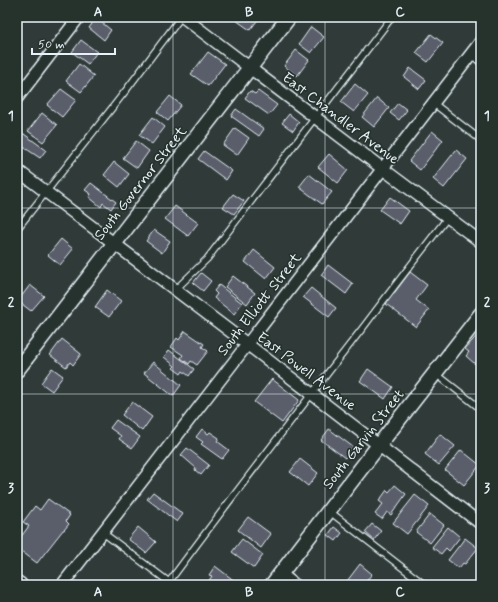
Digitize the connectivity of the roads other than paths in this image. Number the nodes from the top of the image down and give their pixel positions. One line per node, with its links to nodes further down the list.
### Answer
1 (79, 17): 8 (street)
2 (182, 17): 7 (street, East Chandler Avenue); 14 (lane)
3 (289, 17): 7 (street, South Governor Street)
4 (392, 17): 10 (lane)
5 (481, 41): 6 (street, South Elliott Street)
6 (477, 55): 9 (street, South Elliott Street)
7 (250, 68): 10 (street, East Chandler Avenue); 18 (street, South Governor Street)
8 (17, 98)
9 (433, 103): 11 (lane); 12 (street, South Elliott Street)
10 (314, 117): 12 (street, East Chandler Avenue); 19 (lane)
11 (481, 140)
12 (383, 169): 15 (street, East Chandler Avenue); 21 (street, South Elliott Street)
13 (17, 170): 14 (street, East Powell Avenue)
14 (47, 192): 16 (lane); 18 (street, East Powell Avenue)
15 (448, 217): 17 (street, East Chandler Avenue); 24 (lane)
16 (17, 229)
17 (481, 242)
18 (114, 244): 19 (street, East Powell Avenue); 22 (street, South Governor Street)
19 (175, 290): 21 (street, East Powell Avenue)
20 (481, 314): 23 (street, South Garvin Street)
21 (247, 344): 24 (street, East Powell Avenue); 29 (street, South Elliott Street)
22 (17, 370)
23 (435, 373): 25 (lane); 26 (street, South Garvin Street)
24 (311, 393): 26 (street, East Powell Avenue); 32 (lane)
25 (481, 410)
26 (379, 445): 27 (street, South Garvin Street); 28 (street, East Powell Avenue)
27 (329, 510): 30 (street, South Garvin Street); 37 (lane)
28 (481, 524)
29 (102, 532): 32 (lane); 34 (street, South Elliott Street)
30 (281, 574): 35 (street, South Garvin Street); 36 (street)
31 (17, 583): 33 (street)
32 (171, 583)
33 (20, 585)
34 (62, 585)
35 (272, 585)
36 (296, 585)
37 (425, 585)

